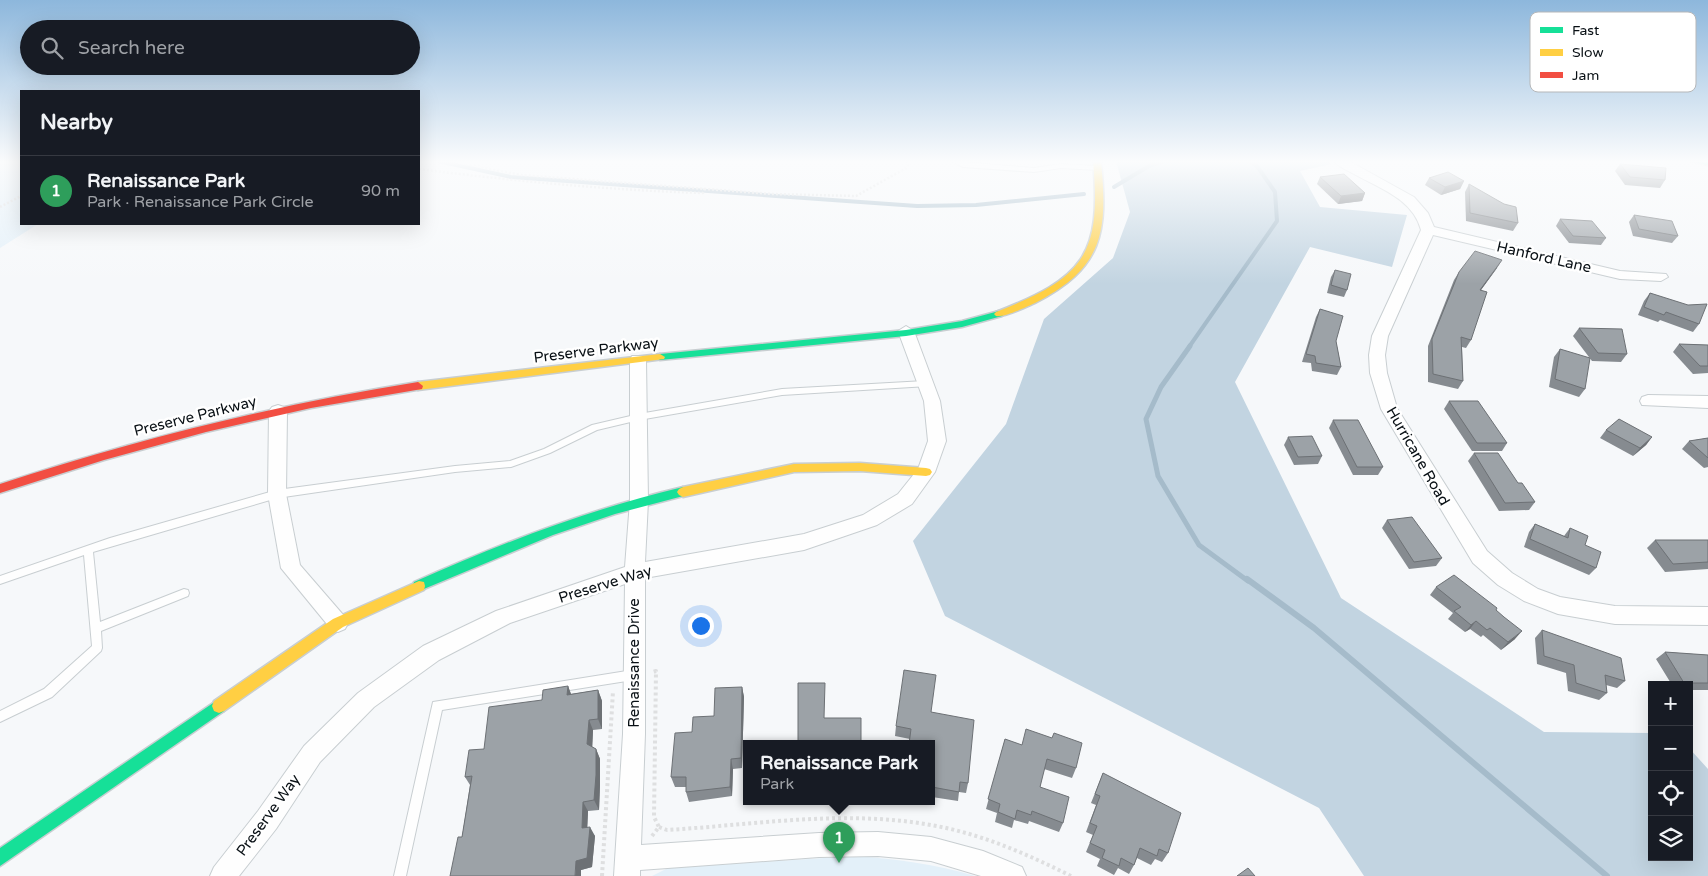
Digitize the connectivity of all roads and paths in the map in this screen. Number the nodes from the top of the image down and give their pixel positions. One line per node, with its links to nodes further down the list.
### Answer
1 (1101, 202): 5 (street, Preserve Parkway)
2 (1411, 202): 3 (street)
3 (1428, 230): 4 (street, Hanford Lane); 20 (street, Hurricane Road)
4 (1661, 277)
5 (906, 331): 6 (street, Preserve Parkway); 7 (street, Preserve Way)
6 (638, 360): 10 (street, Preserve Parkway); 11 (street, Renaissance Drive)
7 (925, 384): 11 (lane); 12 (street, Preserve Way)
8 (1648, 401): 9 (street)
9 (1708, 402)
10 (278, 411): 13 (street, Preserve Parkway); 14 (street)
11 (639, 416): 14 (lane); 15 (street, Renaissance Drive)
12 (926, 472): 15 (street); 17 (street, Preserve Way)
13 (0, 489)
14 (277, 494): 16 (lane); 21 (street)
15 (639, 500): 17 (street, Renaissance Drive); 21 (street)
16 (88, 550): 18 (lane); 22 (lane)
17 (635, 572): 23 (street, Renaissance Drive); 27 (street, Preserve Way)
18 (0, 580)
19 (184, 593): 22 (lane)
20 (1708, 616)
21 (338, 623): 25 (street)
22 (96, 628): 24 (lane)
23 (624, 677): 26 (street, Renaissance Drive); 28 (lane); 29 (path)
24 (0, 717)
25 (0, 858)
26 (627, 867): 30 (street)
27 (223, 876)
28 (400, 876)
29 (602, 876)
30 (1013, 876)

